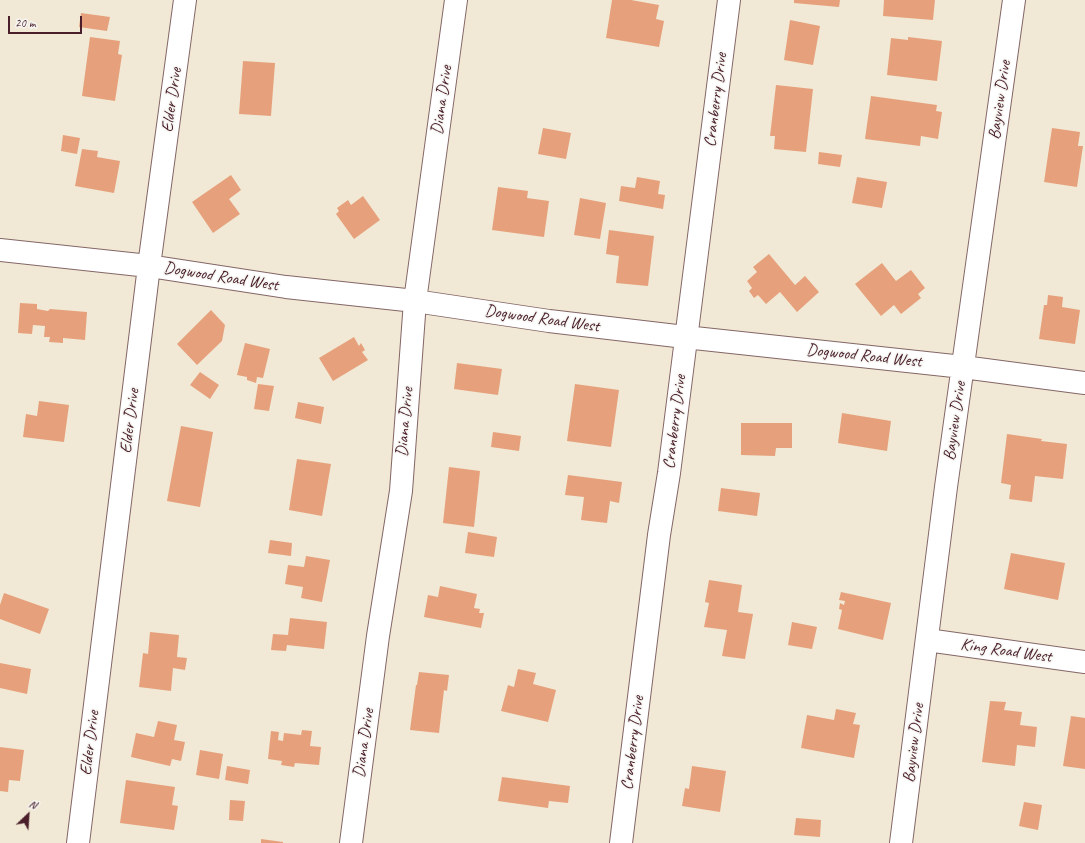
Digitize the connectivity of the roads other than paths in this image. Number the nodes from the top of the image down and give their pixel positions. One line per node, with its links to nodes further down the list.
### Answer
1 (185, 0): 6 (street, Elder Drive)
2 (456, 0): 7 (street, Diana Drive)
3 (730, 0): 8 (street, Cranberry Drive)
4 (1014, 0): 9 (street, Bayview Drive)
5 (0, 250): 6 (street, Dogwood Road West)
6 (149, 266): 7 (street, Dogwood Road West); 13 (street, Elder Drive)
7 (415, 301): 8 (street, Dogwood Road West); 14 (street, Diana Drive)
8 (685, 337): 9 (street, Dogwood Road West); 15 (street, Cranberry Drive)
9 (963, 367): 10 (street, Dogwood Road West); 11 (street, Bayview Drive)
10 (1085, 383)
11 (927, 640): 12 (street, King Road West); 16 (street, Bayview Drive)
12 (1085, 662)
13 (78, 843)
14 (350, 843)
15 (621, 843)
16 (901, 843)

